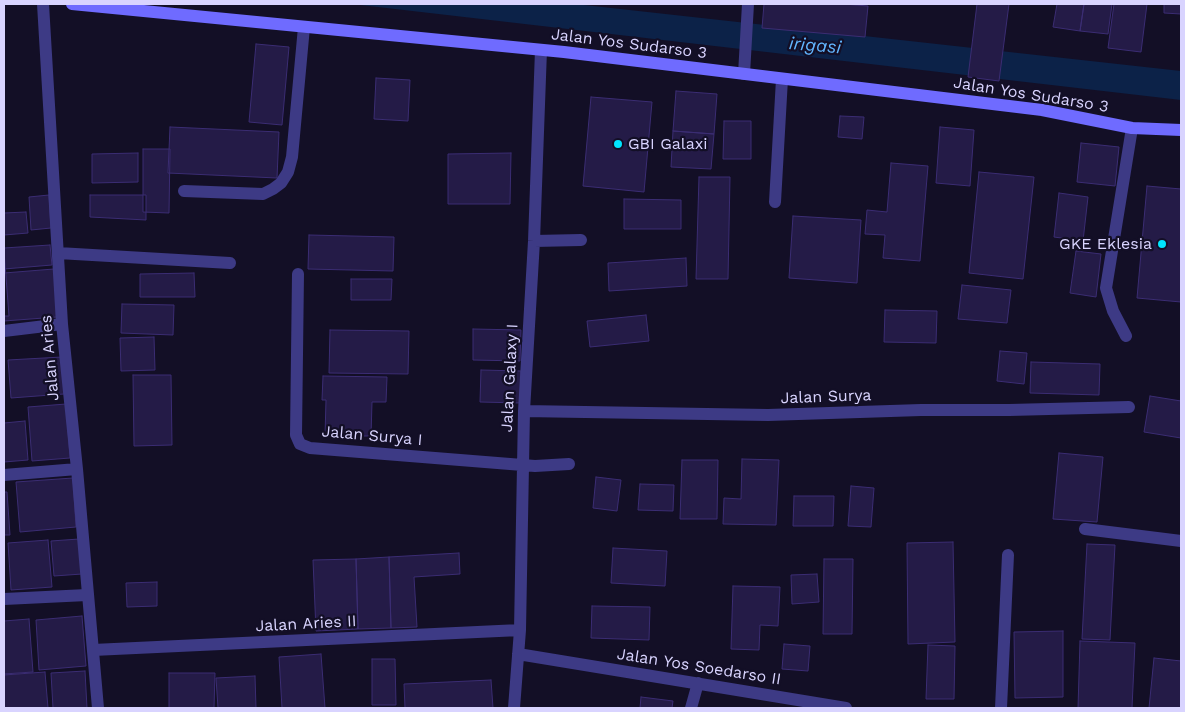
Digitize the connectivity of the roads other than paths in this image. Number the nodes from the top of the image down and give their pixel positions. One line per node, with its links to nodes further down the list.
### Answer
1 (43, 4): 15 (street, Jalan Aries)
2 (72, 4): 4 (street, Jalan Yos Sudarso 3)
3 (748, 4): 7 (street)
4 (139, 6): 5 (street, Jalan Yos Sudarso 3)
5 (304, 27): 6 (street, Jalan Yos Sudarso 3); 11 (street)
6 (552, 51): 7 (street, Jalan Yos Sudarso 3); 13 (street, Jalan Galaxy I)
7 (744, 71): 8 (street, Jalan Yos Sudarso 3)
8 (782, 79): 9 (street, Jalan Yos Sudarso 3); 12 (street)
9 (1132, 128): 10 (street, Jalan Yos Sudarso 3); 20 (street)
10 (1181, 130)
11 (184, 191)
12 (775, 202)
13 (540, 240): 14 (street); 22 (street, Jalan Galaxy I)
14 (582, 240)
15 (58, 253): 16 (street); 18 (street, Jalan Aries)
16 (230, 263)
17 (298, 274): 24 (street, Jalan Surya I)
18 (62, 324): 19 (street); 25 (street, Jalan Aries)
19 (4, 331)
20 (1126, 336)
21 (1129, 407): 22 (street, Jalan Surya)
22 (536, 411): 24 (street, Jalan Galaxy I)
23 (569, 464): 24 (street)
24 (529, 465): 32 (street, Jalan Galaxy I)
25 (77, 469): 26 (street); 30 (street, Jalan Aries)
26 (4, 475)
27 (1085, 529): 28 (street)
28 (1181, 541)
29 (1008, 555): 40 (street)
30 (87, 595): 31 (street); 33 (street, Jalan Aries)
31 (4, 599)
32 (520, 630): 33 (street, Jalan Aries II); 34 (street, Jalan Galaxy I)
33 (93, 650): 36 (street, Jalan Aries)
34 (523, 655): 35 (street, Jalan Yos Soedarso II); 37 (street, Jalan Galaxy I)
35 (698, 684): 38 (street); 39 (street, Jalan Yos Soedarso II)
36 (98, 708)
37 (514, 708)
38 (692, 708)
39 (846, 708)
40 (1001, 708)

